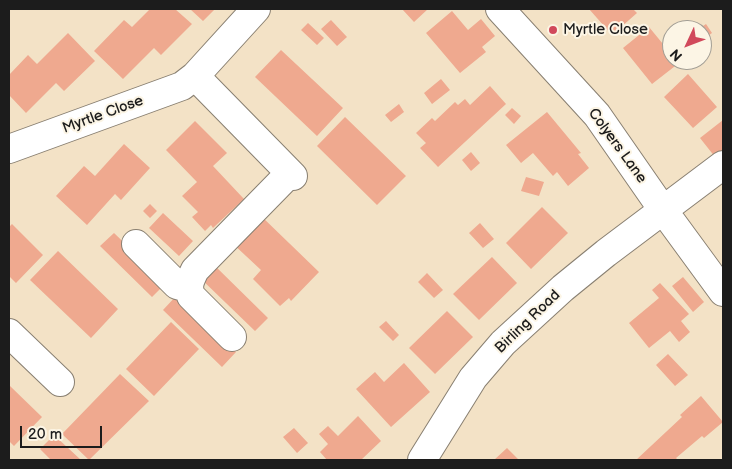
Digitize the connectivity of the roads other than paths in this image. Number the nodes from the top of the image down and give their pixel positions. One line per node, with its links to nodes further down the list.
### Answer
1 (256, 9): 3 (street, Myrtle Close)
2 (500, 9): 6 (street, Colyers Lane)
3 (195, 76): 4 (street, Myrtle Close); 8 (street)
4 (9, 149)
5 (723, 165): 6 (street, Birling Road)
6 (662, 210): 9 (street, Colyers Lane); 13 (street, Birling Road)
7 (136, 244): 8 (street)
8 (188, 288): 11 (street)
9 (723, 292)
10 (9, 332): 12 (street)
11 (232, 337)
12 (60, 382)
13 (422, 460)

